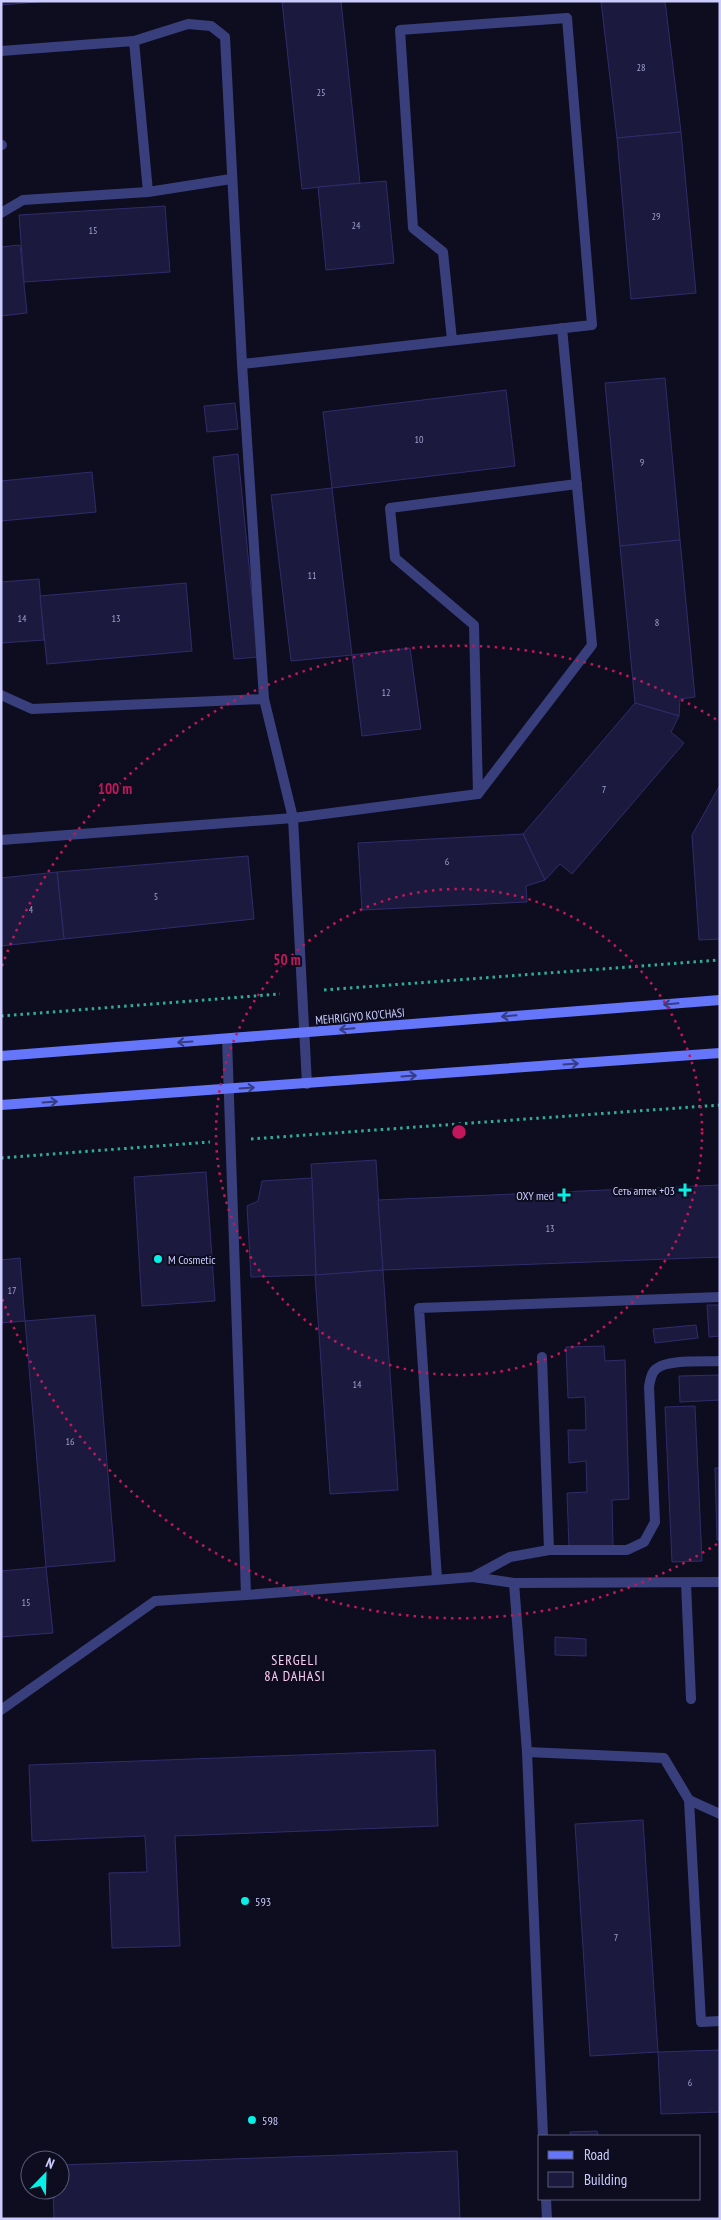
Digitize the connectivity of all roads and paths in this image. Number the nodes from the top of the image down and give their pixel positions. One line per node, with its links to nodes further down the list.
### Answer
1 (134, 41): 2 (lane); 3 (lane); 4 (lane)
2 (1, 51)
3 (232, 179): 4 (lane); 8 (lane)
4 (148, 192): 5 (lane)
5 (1, 213)
6 (562, 328): 7 (lane); 7 (lane); 9 (lane)
7 (452, 340): 8 (lane)
8 (242, 364): 11 (lane)
9 (577, 484): 12 (lane); 12 (lane)
10 (1, 695): 11 (lane)
11 (264, 699): 13 (lane)
12 (478, 794): 13 (lane)
13 (293, 818): 14 (lane); 16 (lane)
14 (1, 840)
15 (720, 960): 16 (path)
16 (302, 992): 18 (path); 19 (lane)
17 (720, 1000): 19 (main road, MEHRIGIYO KO'CHASI, one-way to 19)
18 (1, 1016)
19 (304, 1033): 20 (main road, MEHRIGIYO KO'CHASI); 23 (lane)
20 (227, 1039): 22 (main road, MEHRIGIYO KO'CHASI, one-way to 22); 24 (lane)
21 (720, 1053): 23 (main road, one-way to 21)
22 (1, 1056)
23 (307, 1084): 24 (main road, one-way to 23)
24 (228, 1089): 26 (main road, one-way to 24); 27 (lane)
25 (720, 1105): 27 (path)
26 (1, 1106)
27 (230, 1140): 28 (path); 38 (lane)
28 (1, 1158)
29 (720, 1297): 34 (lane)
30 (542, 1357): 32 (lane)
31 (720, 1361): 32 (lane)
32 (549, 1550): 33 (lane)
33 (473, 1577): 34 (lane); 36 (lane)
34 (437, 1580): 38 (lane)
35 (720, 1582): 37 (lane)
36 (514, 1583): 37 (lane); 41 (lane)
37 (686, 1583): 39 (lane)
38 (246, 1595): 40 (lane)
39 (691, 1699)
40 (1, 1710)
41 (527, 1752): 42 (lane); 45 (lane)
42 (689, 1800): 43 (lane); 44 (lane)
43 (720, 1814)
44 (720, 2021)
45 (543, 2135)
46 (546, 2200): 47 (lane)
47 (547, 2219)

